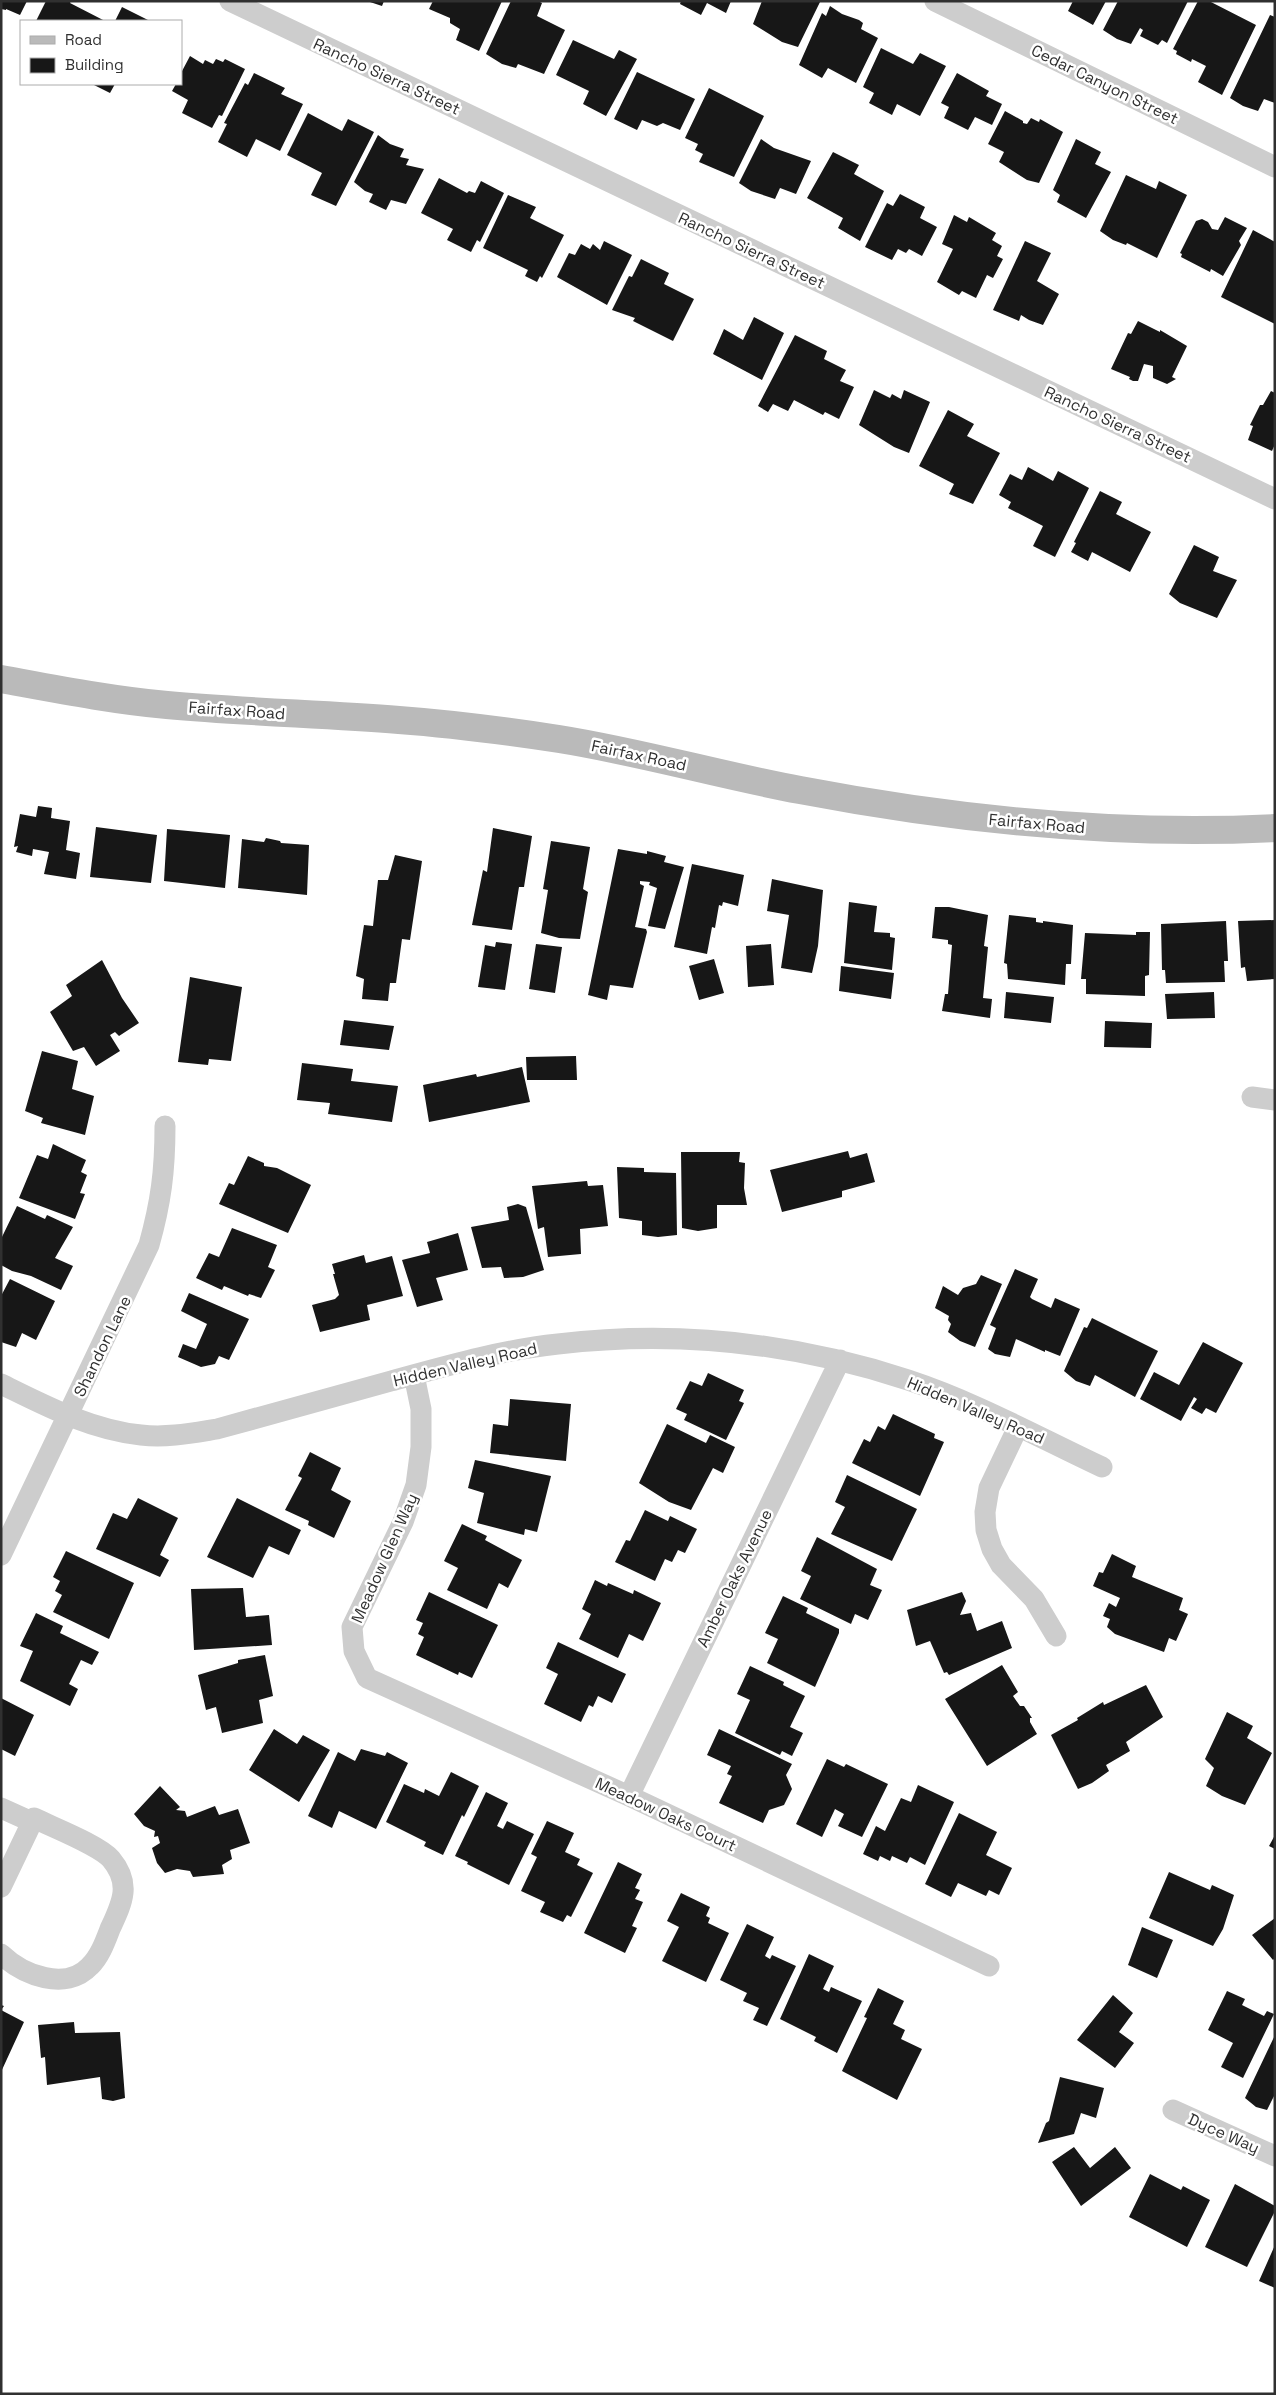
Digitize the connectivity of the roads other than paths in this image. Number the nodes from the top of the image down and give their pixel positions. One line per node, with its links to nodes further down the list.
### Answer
1 (230, 1): 4 (street, Rancho Sierra Street)
2 (935, 1): 3 (street, Cedar Canyon Street)
3 (1275, 167)
4 (1275, 499)
5 (1, 679): 6 (main road, Fairfax Road)
6 (1275, 828)
7 (1252, 1097): 8 (street)
8 (1275, 1100)
9 (164, 1126): 13 (street, Shandon Lane)
10 (840, 1360): 11 (street, Hidden Valley Road); 14 (street, Hidden Valley Road); 19 (street, Amber Oaks Avenue)
11 (414, 1375): 13 (street, Hidden Valley Road); 18 (street, Meadow Glen Way)
12 (1, 1384): 13 (street, Hidden Valley Road)
13 (68, 1416): 16 (street, Shandon Lane)
14 (1018, 1427): 15 (street, Hidden Valley Road); 17 (street)
15 (1102, 1467)
16 (1, 1555)
17 (1056, 1636)
18 (354, 1651): 19 (street, Meadow Oaks Court)
19 (628, 1796): 24 (street, Meadow Oaks Court)
20 (1, 1808): 21 (street)
21 (32, 1822): 22 (street); 23 (street)
22 (1, 1886)
23 (1, 1954)
24 (989, 1966)
25 (1172, 2110): 26 (street, Dyce Way)
26 (1275, 2156)

